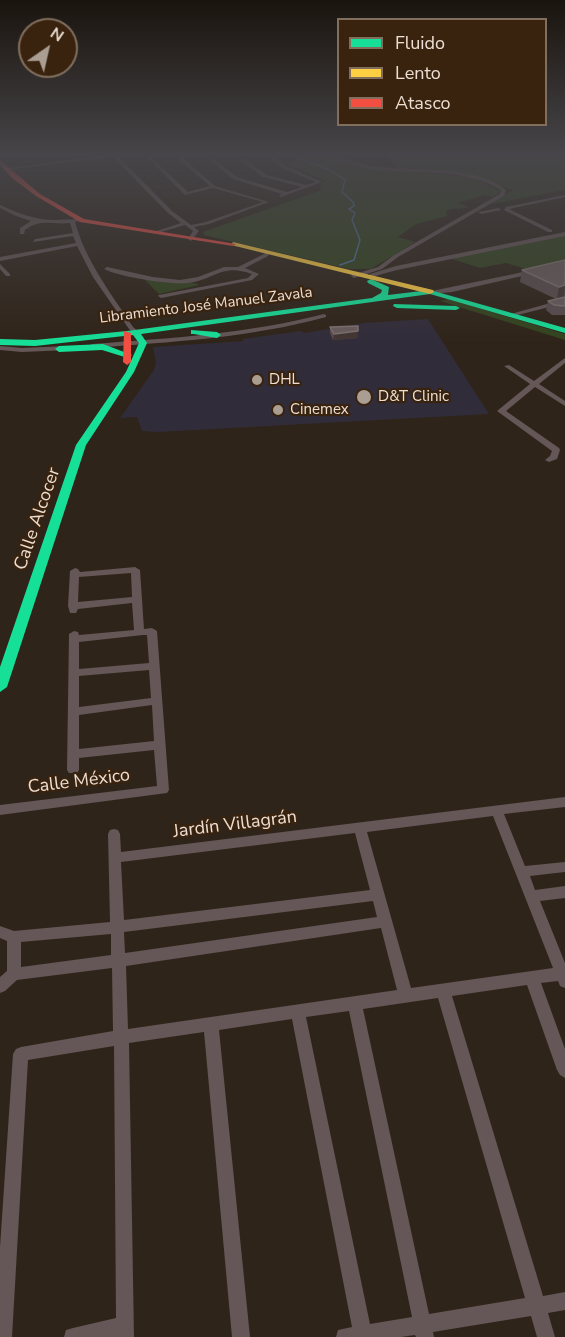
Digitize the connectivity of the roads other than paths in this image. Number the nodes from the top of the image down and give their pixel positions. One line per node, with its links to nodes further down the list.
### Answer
1 (29, 218): 8 (street)
2 (72, 218): 9 (street)
3 (176, 218): 11 (street)
4 (221, 218): 11 (street)
5 (461, 218): 15 (street)
6 (470, 218): 15 (street)
7 (527, 218): 10 (street)
8 (35, 220): 9 (street); 13 (street)
9 (76, 221): 11 (street); 14 (street)
10 (553, 231): 12 (street); 21 (street)
11 (190, 232): 18 (street); 24 (street)
12 (565, 232): 21 (street)
13 (22, 233)
14 (75, 234): 16 (street); 17 (street)
15 (435, 234): 21 (street)
16 (35, 241)
17 (78, 244): 19 (street); 40 (street)
18 (266, 255): 20 (street); 24 (street)
19 (0, 259)
20 (240, 268): 25 (street); 26 (street)
21 (385, 268): 24 (street); 28 (street); 29 (street)
22 (107, 269): 25 (street)
23 (544, 270): 28 (street)
24 (356, 275)
25 (194, 279): 26 (street)
26 (205, 288): 27 (street)
27 (161, 296)
28 (439, 297): 29 (street, Libramiento José Manuel Zavala); 31 (street); 31 (street); 33 (street); 38 (street)
29 (369, 301): 32 (street, Libramiento José Manuel Zavala)
30 (565, 301): 33 (street)
31 (397, 306): 32 (street, Libramiento José Manuel Zavala)
32 (352, 308): 34 (street, Libramiento José Manuel Zavala); 40 (street, Libramiento José Manuel Zavala)
33 (510, 315): 35 (street)
34 (324, 316): 36 (street, Libramiento José Manuel Zavala); 37 (street)
35 (565, 331)
36 (194, 332): 37 (street); 40 (street, Libramiento José Manuel Zavala)
37 (217, 335): 40 (street)
38 (565, 341)
39 (0, 345): 40 (street, Libramiento José Manuel Zavala); 42 (street)
40 (132, 345): 41 (street); 53 (street, Calle Alcocer)
41 (59, 349): 42 (street)
42 (22, 350): 43 (street)
43 (0, 353)
44 (565, 360): 46 (street)
45 (507, 366): 46 (street)
46 (534, 384): 47 (street); 48 (street)
47 (565, 404)
48 (549, 460)
49 (136, 600): 49 (street); 50 (street)
50 (139, 633): 51 (street); 52 (street)
51 (153, 666): 52 (street); 54 (street)
52 (74, 674): 55 (street)
53 (0, 687)
54 (156, 701): 55 (street); 56 (street)
55 (73, 712): 57 (street)
56 (159, 745): 57 (street); 60 (street, Calle México)
57 (73, 754): 58 (street)
58 (73, 770)
59 (565, 802): 61 (street, Jardín Villagrán)
60 (0, 810)
61 (497, 811): 62 (street, Jardín Villagrán); 66 (street)
62 (360, 828): 64 (street, Jardín Villagrán); 68 (street)
63 (114, 834): 64 (street)
64 (115, 858): 71 (street)
65 (565, 867): 66 (street)
66 (521, 872): 69 (street)
67 (565, 892): 69 (street)
68 (377, 895): 70 (street); 71 (street)
69 (531, 896): 76 (street)
70 (384, 922): 74 (street); 80 (street)
71 (118, 927): 73 (street); 74 (street)
72 (0, 932): 73 (street)
73 (14, 937): 75 (street)
74 (117, 961): 75 (street); 84 (street)
75 (14, 974): 78 (street)
76 (564, 976): 77 (street)
77 (532, 979): 79 (street); 85 (street)
78 (0, 986)
79 (443, 991): 80 (street); 87 (street)
80 (406, 996): 81 (street)
81 (355, 1004): 82 (street); 88 (street)
82 (298, 1012): 83 (street); 90 (street)
83 (211, 1024): 84 (street); 93 (street)
84 (121, 1037): 89 (street); 91 (street)
85 (565, 1070)
86 (565, 1301): 87 (street)
87 (537, 1306): 88 (street); 94 (street)
88 (424, 1330): 90 (street)
89 (125, 1331): 92 (street)
90 (357, 1336)
91 (3, 1337)
92 (74, 1337)
93 (241, 1337)
94 (546, 1337)

